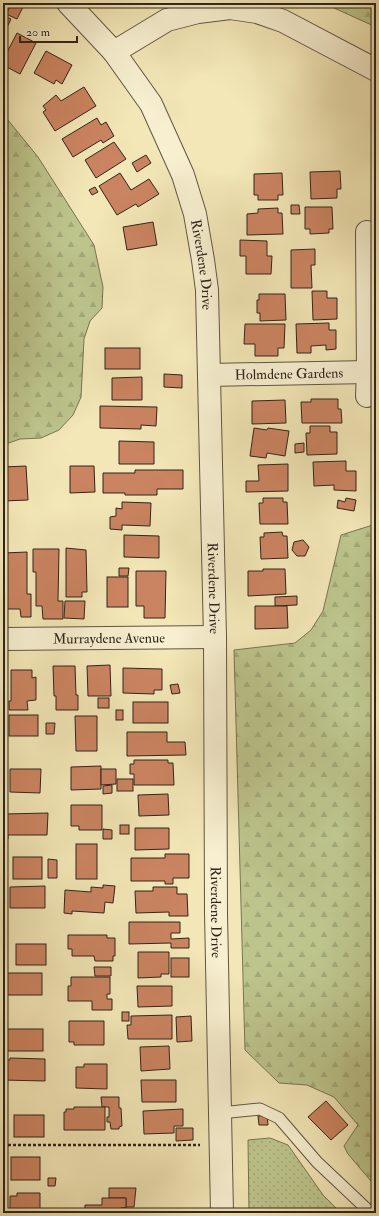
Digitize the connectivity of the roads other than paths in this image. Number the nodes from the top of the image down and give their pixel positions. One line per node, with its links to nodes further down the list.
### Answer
1 (68, 3): 2 (street, Riverdene Drive)
2 (114, 52): 3 (street); 6 (street, Riverdene Drive)
3 (376, 70)
4 (367, 232): 5 (street)
5 (368, 372): 6 (street, Holmdene Gardens); 7 (street)
6 (209, 375): 8 (street, Riverdene Drive)
7 (367, 396)
8 (215, 637): 9 (street, Murraydene Avenue); 10 (street, Riverdene Drive)
9 (3, 639)
10 (220, 1112): 11 (street, Riverdene Drive); 12 (lane)
11 (222, 1213)
12 (371, 1213)

